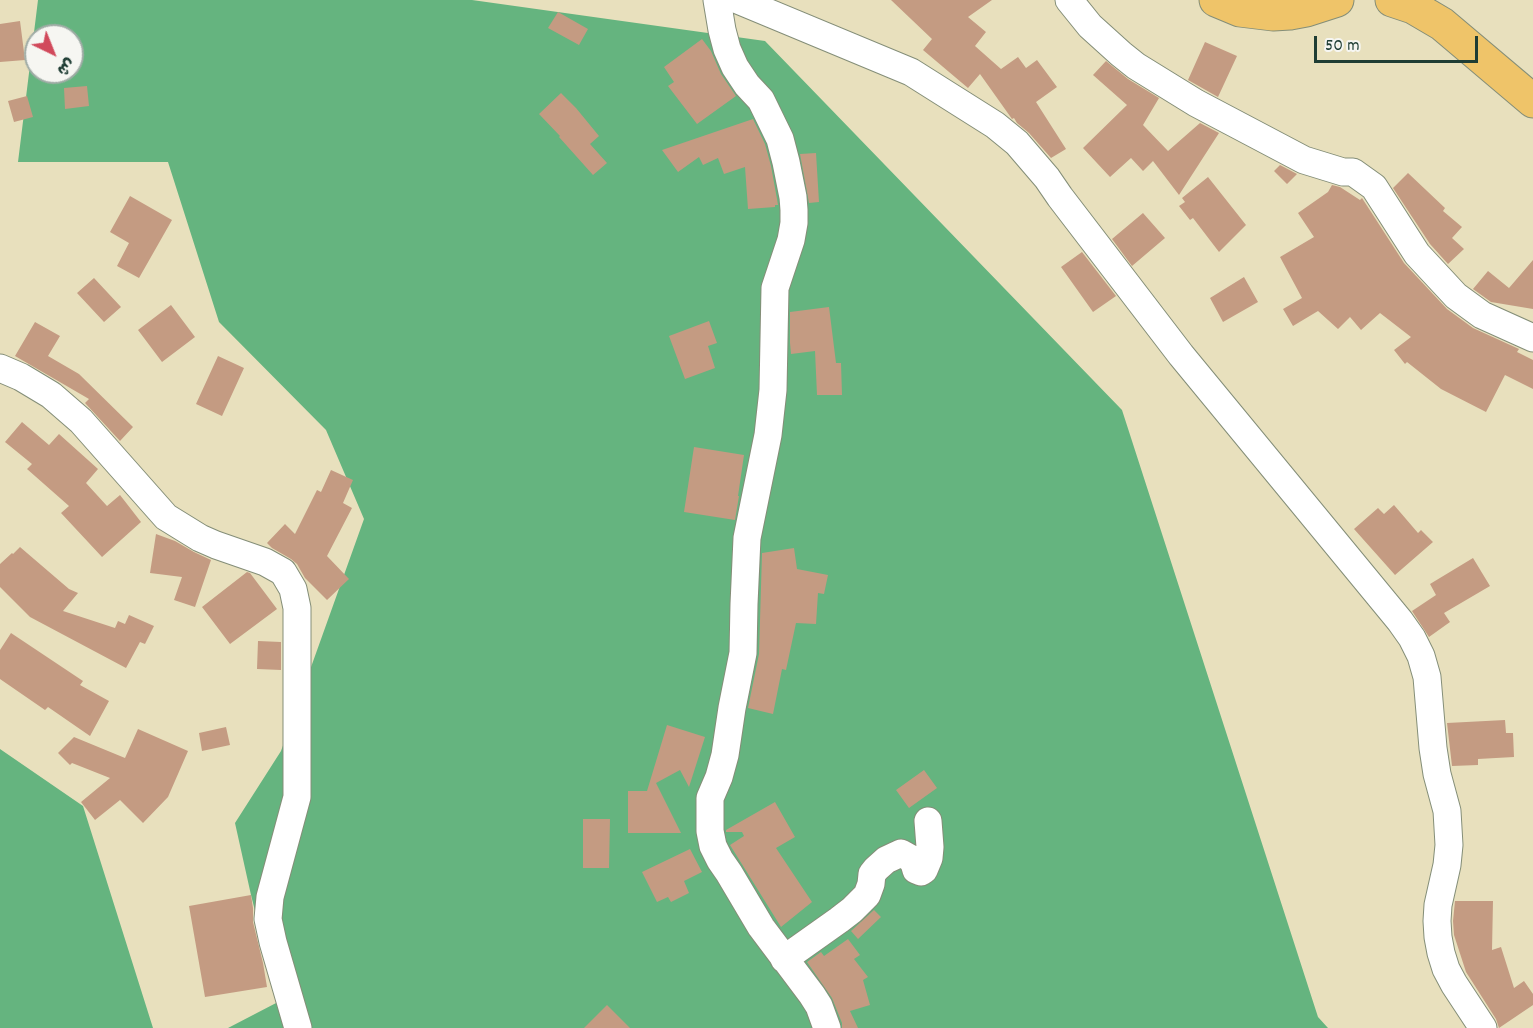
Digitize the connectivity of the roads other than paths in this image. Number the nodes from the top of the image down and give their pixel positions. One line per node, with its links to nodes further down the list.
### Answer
1 (717, 0): 11 (street)
2 (738, 0): 14 (street)
3 (1069, 0): 8 (street)
4 (1216, 0): 5 (main road)
5 (1337, 0)
6 (1392, 0): 7 (main road)
7 (1533, 101)
8 (1533, 339)
9 (0, 368): 12 (street)
10 (928, 821): 11 (street)
11 (784, 958): 13 (street)
12 (298, 1028)
13 (827, 1028)
14 (1483, 1028)

